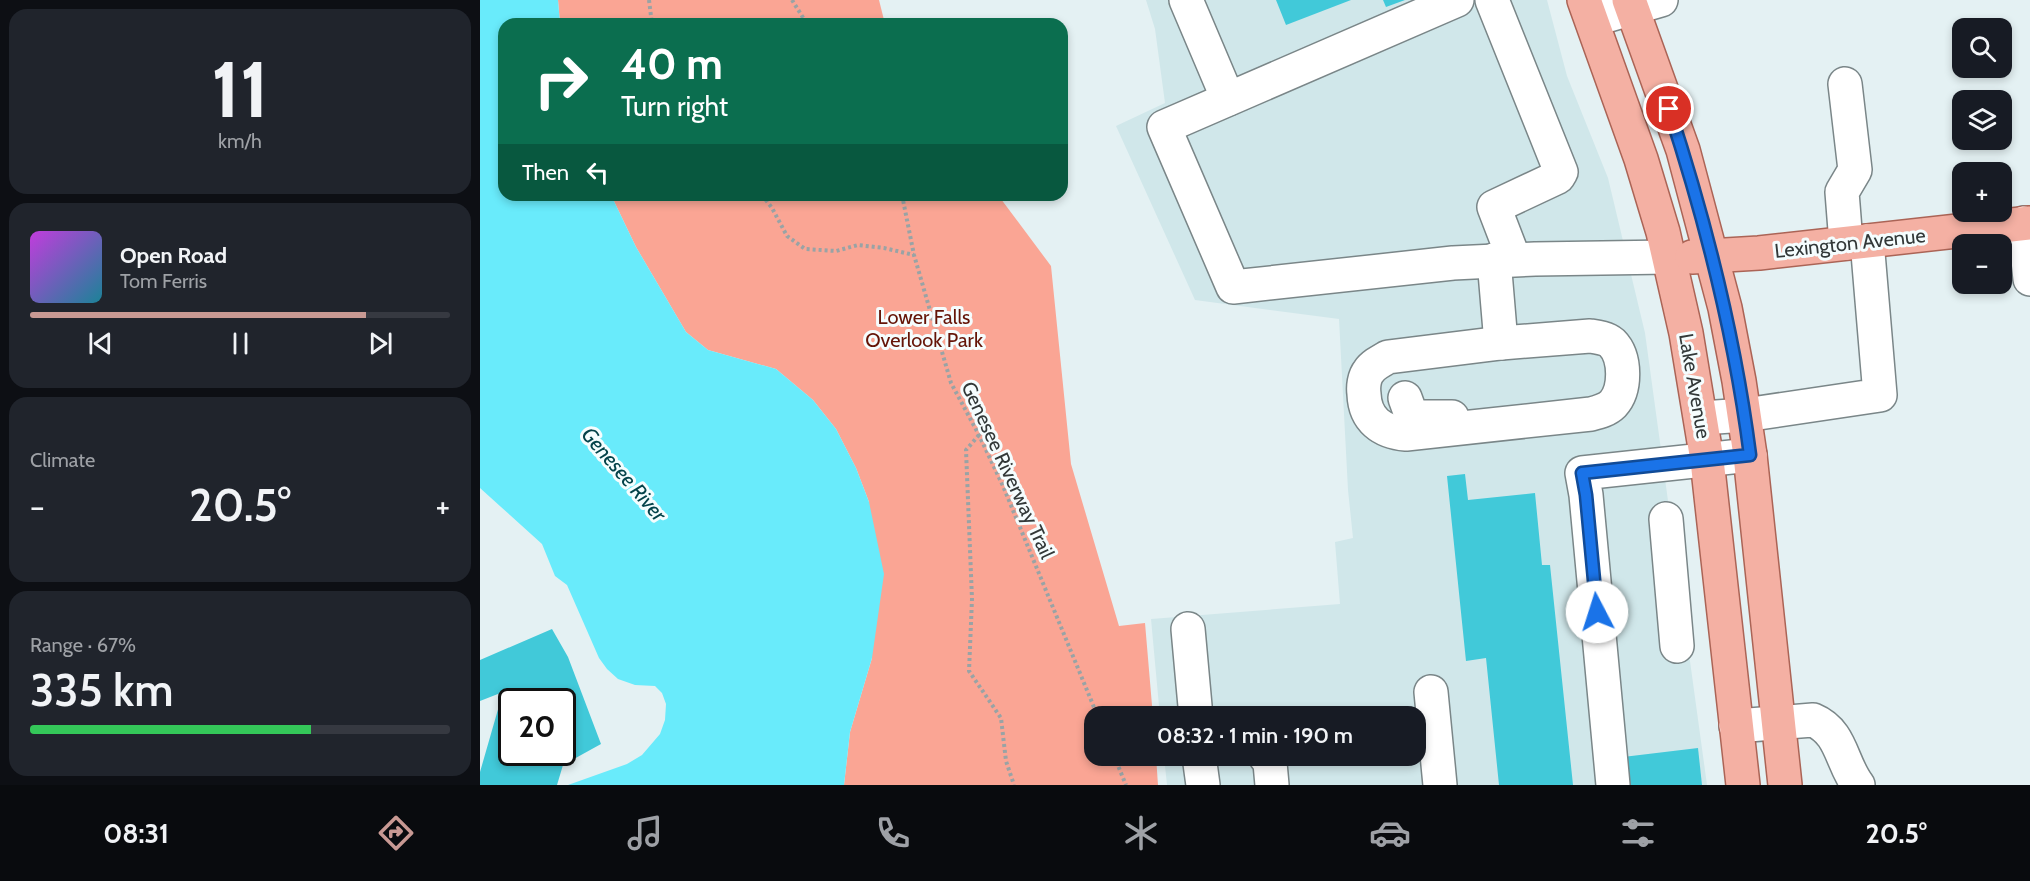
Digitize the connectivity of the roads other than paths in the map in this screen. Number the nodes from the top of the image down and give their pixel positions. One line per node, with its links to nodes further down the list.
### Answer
1 (1186, 0): 7 (street)
2 (1457, 0): 7 (street)
3 (1492, 0): 12 (street)
4 (1641, 3): 5 (street); 10 (main road)
5 (1588, 10): 11 (main road, Lake Avenue)
6 (1845, 84): 9 (street)
7 (1228, 99): 12 (street)
8 (2027, 223): 9 (main road, Lexington Avenue); 13 (street)
9 (1856, 242): 10 (main road, Lexington Avenue); 17 (street)
10 (1713, 256): 11 (main road, Lexington Avenue); 17 (main road)
11 (1669, 257): 12 (street); 18 (main road, Lake Avenue)
12 (1504, 260): 14 (street)
13 (2030, 279)
14 (1501, 343): 15 (street); 16 (street)
15 (1455, 348): 16 (street); 16 (street)
16 (1592, 414)
17 (1745, 415): 18 (street); 19 (main road)
18 (1702, 418): 20 (main road, Lake Avenue)
19 (1750, 455): 20 (street); 26 (main road)
20 (1707, 460): 27 (main road, Lake Avenue); 33 (street)
21 (1666, 519): 23 (street)
22 (1188, 629): 25 (street)
23 (1677, 646)
24 (1431, 692): 32 (street)
25 (1195, 706)
26 (1778, 723): 27 (street); 35 (main road); 36 (street)
27 (1736, 726): 34 (main road, Lake Avenue)
28 (1200, 766): 30 (street)
29 (1270, 766): 31 (street)
30 (1203, 785)
31 (1272, 785)
32 (1440, 785)
33 (1613, 785)
34 (1743, 785)
35 (1785, 785)
36 (1858, 785)

